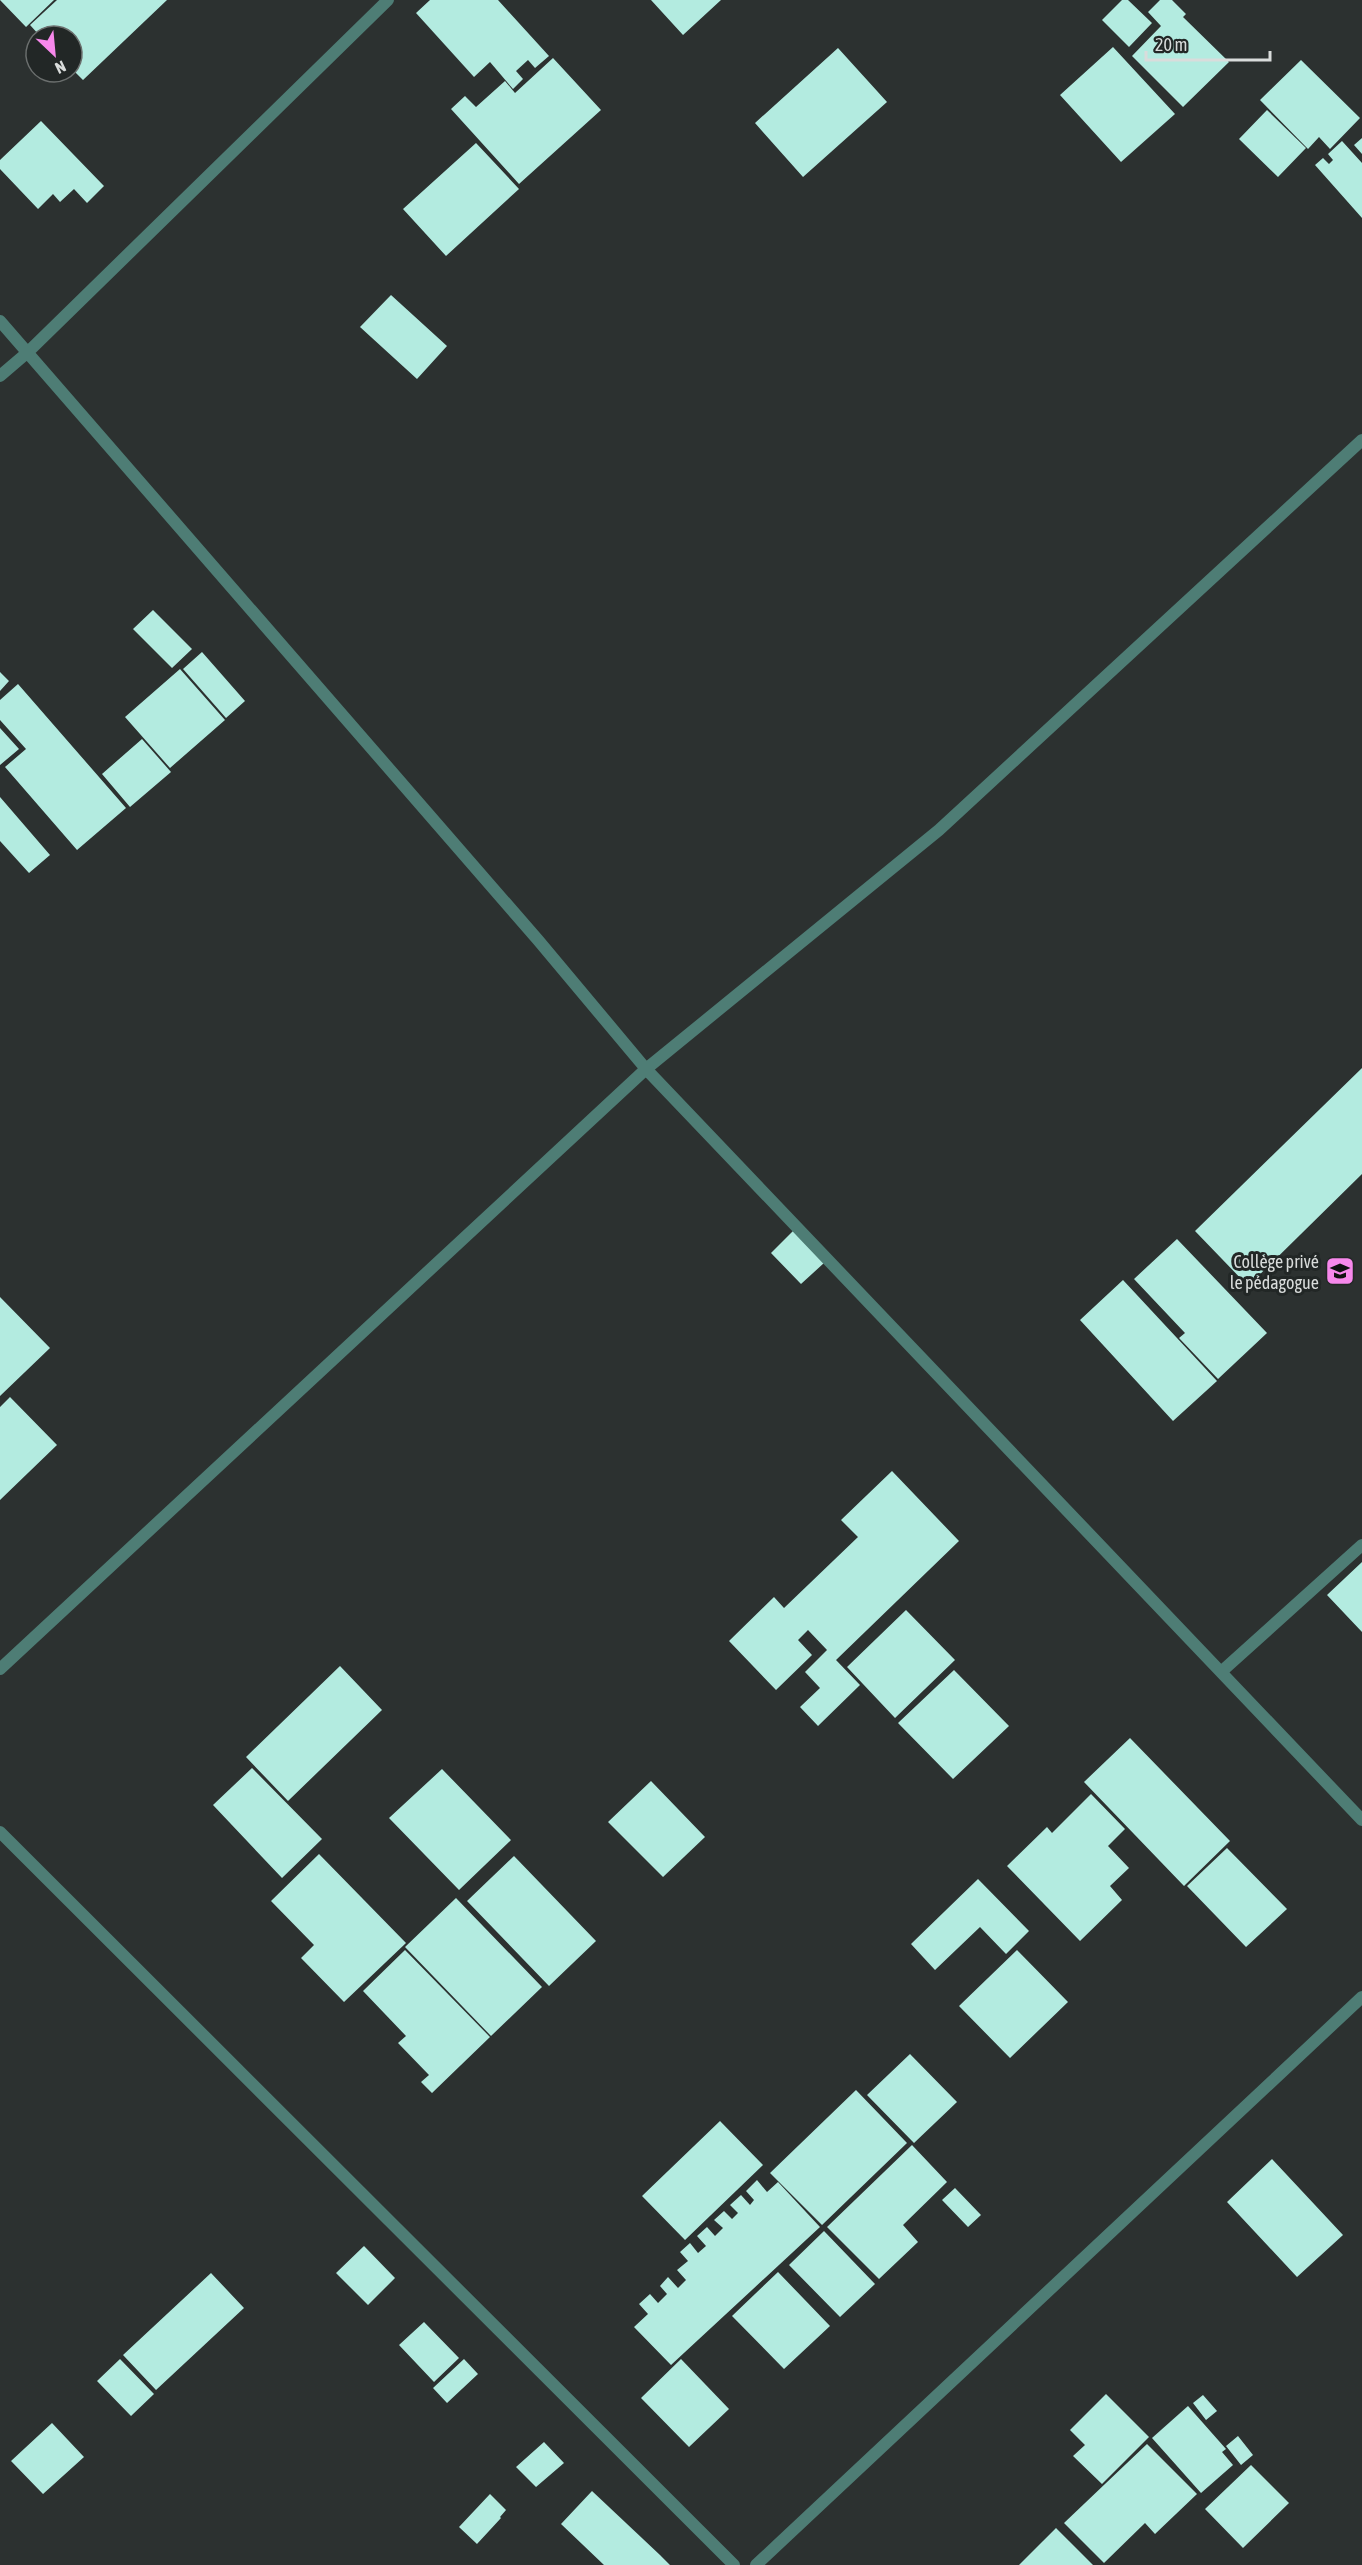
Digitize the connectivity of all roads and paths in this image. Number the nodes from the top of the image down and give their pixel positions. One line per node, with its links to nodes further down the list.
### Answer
1 (388, 0): 3 (street)
2 (0, 321): 3 (street)
3 (28, 352): 4 (street); 6 (street)
4 (0, 376)
5 (1362, 440): 6 (street)
6 (646, 1069): 8 (street); 9 (street)
7 (1362, 1545): 9 (street)
8 (0, 1669)
9 (1221, 1672): 10 (street)
10 (1362, 1820)
11 (0, 1832): 13 (street)
12 (1362, 1997): 14 (street)
13 (734, 2565)
14 (756, 2565)

